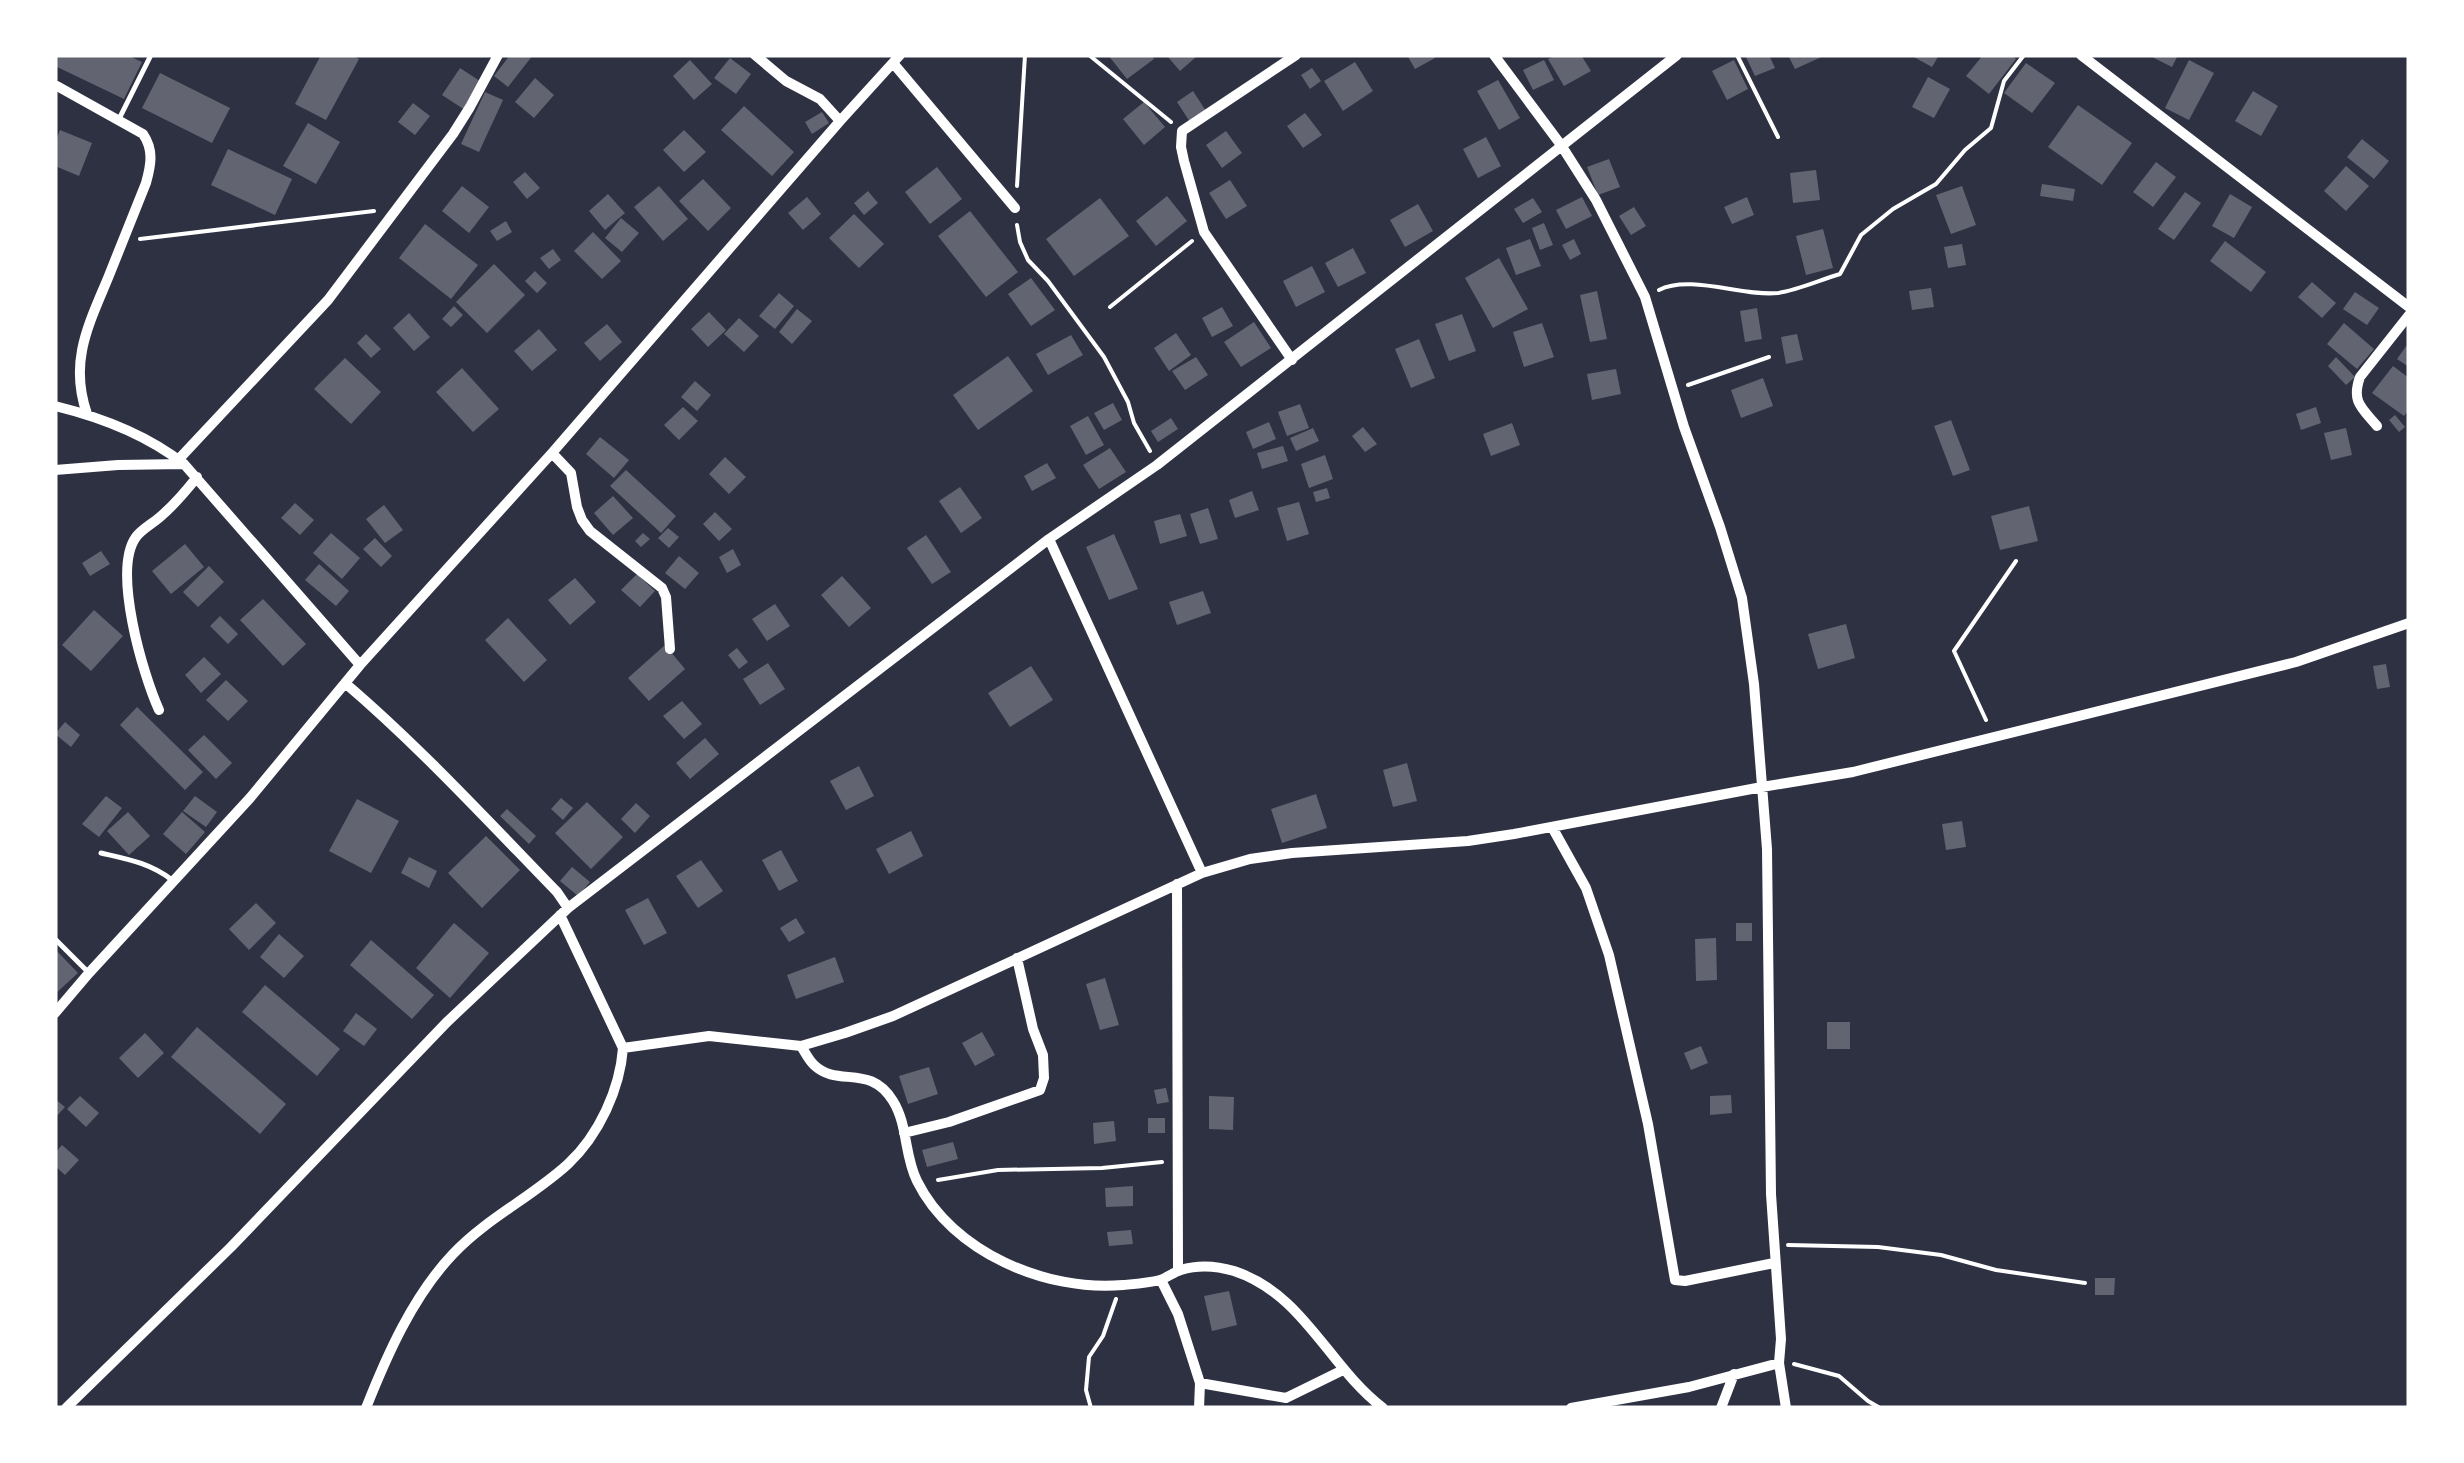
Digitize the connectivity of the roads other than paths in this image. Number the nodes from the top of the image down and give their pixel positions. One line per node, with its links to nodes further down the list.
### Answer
1 (151, 55): 10 (lane)
2 (498, 55): 21 (street)
3 (755, 55): 11 (street)
4 (1296, 55): 16 (street)
5 (1494, 55): 12 (street)
6 (1677, 55): 12 (street)
7 (2082, 55): 14 (street)
8 (897, 59): 11 (street); 13 (street)
9 (58, 86): 10 (street)
10 (119, 119): 18 (street)
11 (840, 121): 20 (street)
12 (1561, 145): 16 (street); 30 (street)
13 (1015, 208)
14 (2409, 307)
15 (2409, 315): 19 (street)
16 (1292, 360): 24 (street)
17 (55, 406): 18 (street)
18 (86, 414): 21 (street)
19 (2378, 426)
20 (552, 454): 26 (street); 27 (street)
21 (181, 462): 22 (street); 23 (street)
22 (55, 470)
23 (197, 477): 27 (street); 29 (street)
24 (1049, 539): 33 (street); 36 (street)
25 (2409, 623): 30 (street)
26 (670, 649)
27 (360, 665): 28 (street)
28 (345, 683): 34 (street); 36 (street)
29 (159, 710)
30 (1762, 787): 31 (street); 44 (street)
31 (1552, 827): 33 (street); 44 (street)
32 (101, 853): 34 (lane)
33 (1202, 873): 35 (street)
34 (173, 881): 39 (street)
35 (1178, 884): 38 (street); 45 (street)
36 (564, 912): 42 (street); 52 (street)
37 (55, 939): 39 (lane)
38 (1017, 958): 41 (street); 43 (street)
39 (88, 973): 40 (street)
40 (55, 1014)
41 (801, 1046): 42 (street); 43 (street)
42 (622, 1048): 53 (street)
43 (904, 1133): 46 (street)
44 (1774, 1263): 47 (street)
45 (1178, 1270): 46 (street); 48 (street)
46 (1160, 1280): 50 (street)
47 (1779, 1363): 49 (street); 58 (street)
48 (1344, 1370): 51 (street); 55 (street)
49 (1734, 1374): 56 (street); 57 (street)
50 (1200, 1383): 51 (street); 54 (street)
51 (1288, 1403)
52 (66, 1408)
53 (366, 1408)
54 (1199, 1408)
55 (1383, 1408)
56 (1571, 1408)
57 (1720, 1408)
58 (1786, 1408)

